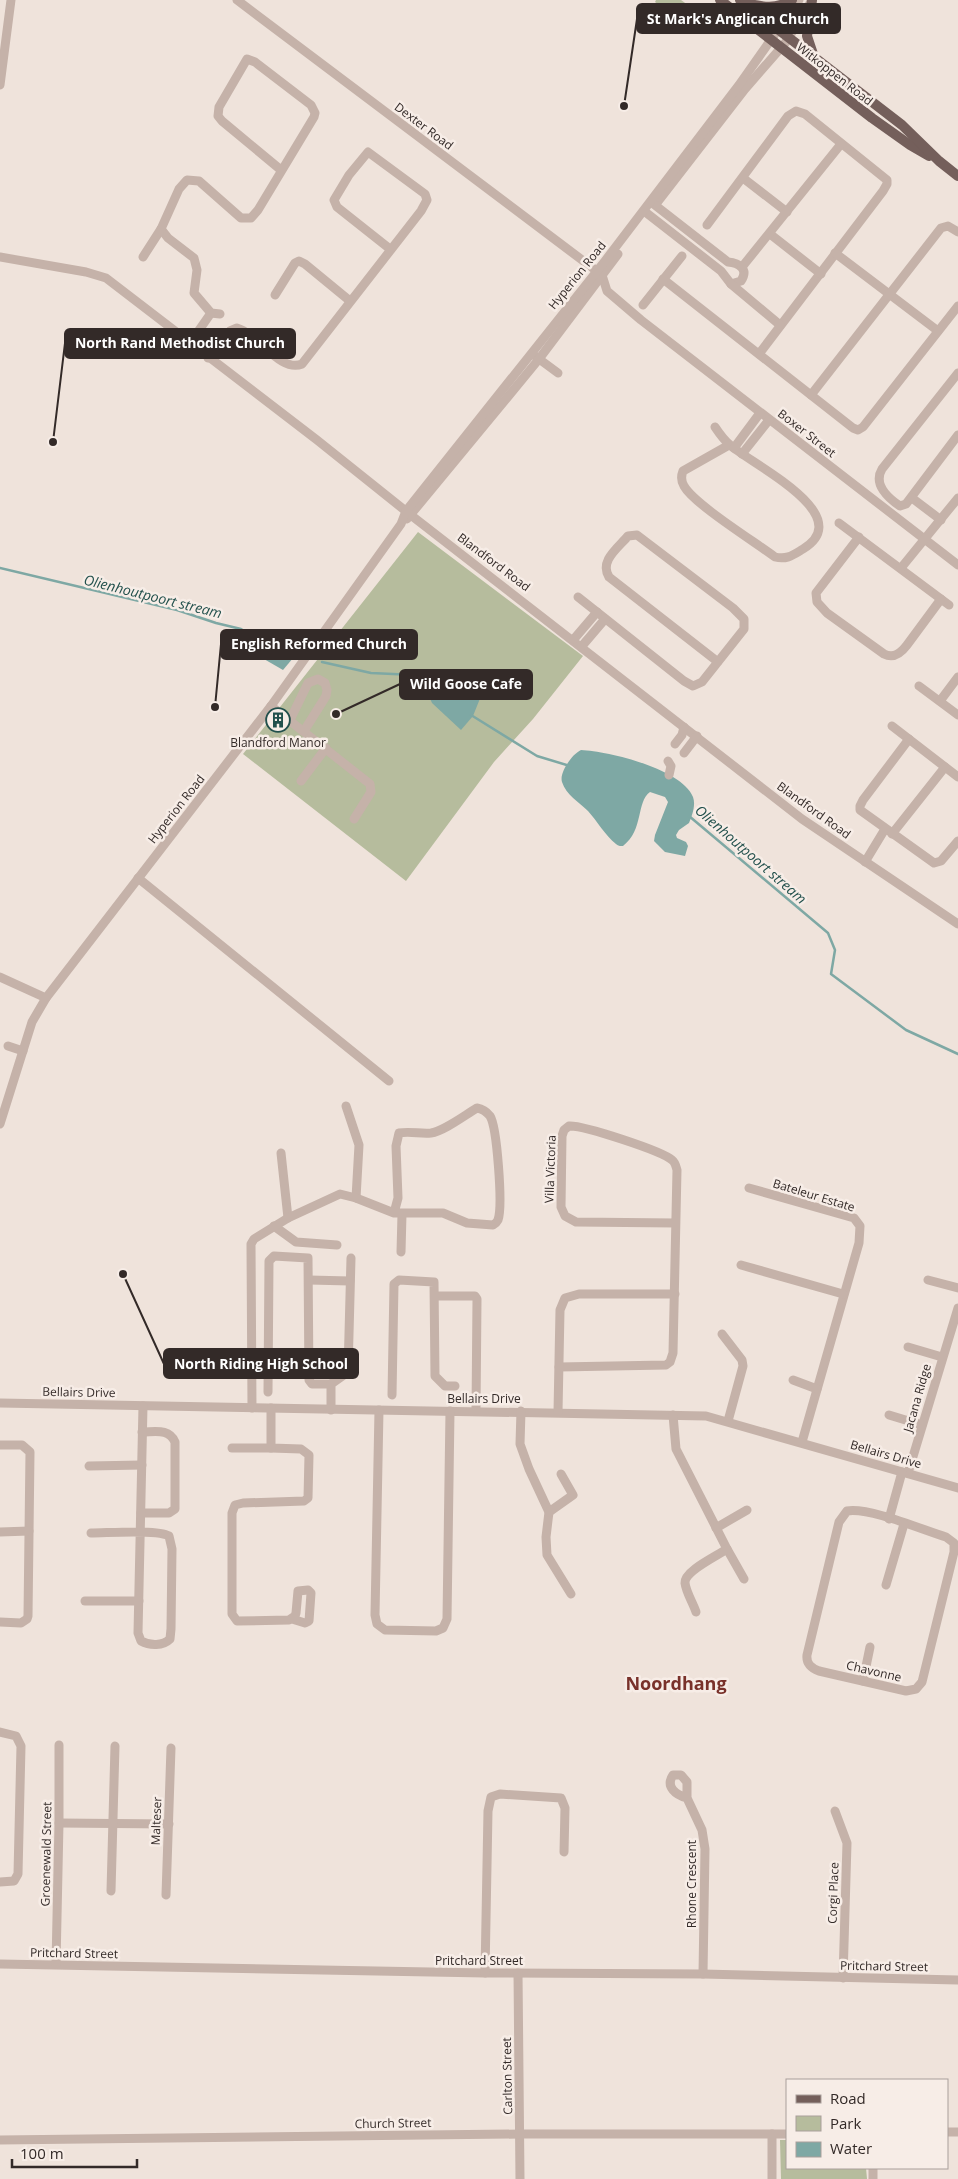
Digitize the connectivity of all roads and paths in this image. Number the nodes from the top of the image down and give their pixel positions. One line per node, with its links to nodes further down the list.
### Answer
1 (12, 0): 13 (street)
2 (237, 0): 34 (street, Dexter Road)
3 (720, 0): 10 (main road, Witkoppen Road)
4 (792, 0): 7 (main road)
5 (799, 0): 8 (street, Hyperion Road)
6 (812, 0): 9 (street, Hyperion Road); 12 (main road)
7 (741, 1): 8 (main road, Witkoppen Road)
8 (777, 30): 9 (main road, Witkoppen Road); 10 (street, Hyperion Road)
9 (788, 38): 11 (street, Hyperion Road); 12 (main road, Witkoppen Road)
10 (771, 40): 11 (main road, Witkoppen Road); 19 (street, Hyperion Road)
11 (781, 48): 15 (main road, Witkoppen Road); 19 (street, Hyperion Road)
12 (815, 58): 15 (main road, Witkoppen Road)
13 (0, 84)
14 (841, 144): 18 (street); 21 (street); 29 (street)
15 (939, 161): 17 (main road, Witkoppen Road)
16 (281, 170): 16 (street); 23 (street)
17 (958, 176)
18 (743, 178): 21 (street); 22 (street)
19 (653, 203): 20 (street, Hyperion Road); 26 (street)
20 (646, 212): 28 (street); 34 (street, Hyperion Road)
21 (787, 212): 25 (street)
22 (707, 225)
23 (161, 229): 32 (street); 47 (street)
24 (958, 232): 40 (street)
25 (770, 234): 33 (street); 35 (street)
26 (700, 240): 28 (street); 33 (street)
27 (390, 249): 27 (street); 41 (street)
28 (693, 249): 37 (street)
29 (836, 253): 35 (street); 40 (street)
30 (682, 256): 36 (street)
31 (0, 257): 47 (street, Blandford Road)
32 (143, 257)
33 (742, 266): 37 (street)
34 (599, 273): 38 (street, Hyperion Road); 44 (street, Boxer Street); 48 (street, Hyperion Road)
35 (821, 274): 45 (street)
36 (664, 279): 42 (street); 49 (street)
37 (730, 284): 45 (street)
38 (592, 290): 44 (street, Boxer Street); 51 (street, Hyperion Road)
39 (275, 295): 41 (street)
40 (889, 296): 46 (street); 54 (street)
41 (350, 301): 50 (street)
42 (643, 305)
43 (958, 306): 46 (street)
44 (641, 320): 55 (street, Boxer Street)
45 (780, 325): 49 (street)
46 (938, 332): 54 (street)
47 (190, 343): 50 (street, Blandford Road)
48 (530, 353): 51 (street); 63 (street, Hyperion Road)
49 (759, 354): 54 (street)
50 (208, 358): 63 (street, Blandford Road)
51 (539, 358): 52 (street); 63 (street, Hyperion Road)
52 (558, 373)
53 (957, 377): 61 (street)
54 (811, 396)
55 (760, 413): 56 (street, Boxer Street); 59 (street)
56 (769, 420): 60 (street); 67 (street, Boxer Street)
57 (715, 427): 59 (street)
58 (958, 435): 61 (street)
59 (731, 446): 60 (street); 60 (street)
60 (742, 454)
61 (912, 498): 64 (street)
62 (958, 498): 64 (street)
63 (409, 513): 73 (street, Blandford Road); 79 (street, Hyperion Road)
64 (941, 520): 67 (street)
65 (839, 523): 66 (street)
66 (859, 537): 69 (street); 69 (street)
67 (926, 540): 68 (street, Boxer Street); 69 (street)
68 (958, 565)
69 (901, 568)
70 (578, 597): 71 (street)
71 (596, 612): 72 (street); 73 (street)
72 (605, 619): 74 (street); 75 (street)
73 (574, 640): 74 (street, Blandford Road)
74 (582, 646): 83 (street, Blandford Road)
75 (718, 662): 75 (street)
76 (958, 677): 78 (street)
77 (919, 686): 78 (street)
78 (940, 701): 80 (street)
79 (271, 706): 81 (street); 99 (street, Hyperion Road)
80 (958, 715)
81 (290, 720): 84 (street); 84 (street)
82 (892, 726): 86 (street)
83 (684, 727): 85 (street, Blandford Road); 87 (street)
84 (304, 731): 88 (street)
85 (697, 736): 89 (street); 98 (street, Blandford Road)
86 (909, 739): 91 (street); 96 (street)
87 (675, 744)
88 (326, 748): 94 (street); 95 (street)
89 (684, 752)
90 (668, 761): 92 (street)
91 (945, 767): 93 (street); 96 (street)
92 (669, 775)
93 (958, 777)
94 (301, 782)
95 (354, 819)
96 (889, 831): 97 (street); 98 (street)
97 (958, 841)
98 (864, 862): 100 (street, Blandford Road)
99 (138, 878): 102 (street, Hyperion Road); 105 (street)
100 (958, 924)
101 (0, 977): 102 (street)
102 (46, 998): 104 (street, Hyperion Road)
103 (8, 1046): 104 (street)
104 (23, 1052): 107 (street, Hyperion Road)
105 (390, 1081)
106 (346, 1106): 110 (street)
107 (0, 1124)
108 (281, 1152): 112 (street)
109 (748, 1188): 124 (street, Bateleur Estate)
110 (356, 1198): 111 (street); 112 (street)
111 (398, 1213): 111 (street); 116 (street)
112 (288, 1218): 114 (street)
113 (675, 1223): 113 (street, Villa Victoria); 123 (street, Villa Victoria)
114 (274, 1226): 115 (street); 141 (street)
115 (337, 1244)
116 (401, 1252)
117 (350, 1258): 121 (street)
118 (741, 1265): 124 (street)
119 (308, 1280): 121 (street); 130 (street); 131 (street)
120 (928, 1280): 122 (street)
121 (350, 1281): 134 (street)
122 (958, 1288)
123 (675, 1294): 132 (street, Villa Victoria); 132 (street)
124 (843, 1294): 136 (street, Bateleur Estate)
125 (435, 1296): 135 (street); 138 (street); 146 (street)
126 (958, 1308): 129 (street, Jacana Ridge)
127 (722, 1334): 151 (street)
128 (908, 1347): 129 (street, Jacana Ridge)
129 (942, 1358): 152 (street, Jacana Ridge)
130 (268, 1361): 131 (street); 137 (street)
131 (308, 1361): 134 (street)
132 (559, 1367): 148 (street)
133 (793, 1380): 136 (street)
134 (331, 1384): 143 (street)
135 (455, 1386)
136 (817, 1389): 154 (street, Bateleur Estate)
137 (268, 1392)
138 (392, 1395)
139 (0, 1403): 140 (street, Bellairs Drive)
140 (143, 1406): 141 (street, Bellairs Drive); 153 (street)
141 (252, 1408): 142 (street, Bellairs Drive)
142 (271, 1408): 143 (street, Bellairs Drive); 157 (street)
143 (331, 1410): 144 (street, Bellairs Drive)
144 (379, 1410): 145 (street, Bellairs Drive); 145 (street)
145 (450, 1411): 146 (street, Bellairs Drive)
146 (476, 1411): 147 (street, Bellairs Drive)
147 (521, 1411): 148 (street, Bellairs Drive); 164 (street)
148 (558, 1412): 149 (street, Bellairs Drive)
149 (673, 1415): 151 (street, Bellairs Drive); 168 (street)
150 (889, 1415): 152 (street)
151 (728, 1421): 154 (street, Bellairs Drive)
152 (922, 1425): 160 (street, Jacana Ridge)
153 (142, 1432): 158 (street); 165 (street)
154 (802, 1442): 160 (street, Bellairs Drive)
155 (0, 1445): 170 (street)
156 (232, 1448): 157 (street)
157 (271, 1448): 180 (street)
158 (142, 1465): 159 (street); 165 (street)
159 (89, 1466)
160 (905, 1472): 162 (street, Bellairs Drive); 166 (street)
161 (561, 1474): 164 (street)
162 (958, 1488)
163 (747, 1510): 168 (street)
164 (549, 1512): 176 (street)
165 (141, 1513): 172 (street)
166 (888, 1519): 167 (street, Chavonne); 183 (street, Chavonne)
167 (904, 1524): 175 (street); 183 (street, Chavonne)
168 (716, 1528): 173 (street)
169 (0, 1532): 170 (street)
170 (29, 1532): 181 (street)
171 (91, 1533): 172 (street)
172 (141, 1533): 178 (street); 178 (street)
173 (727, 1549): 174 (street); 179 (street)
174 (744, 1579)
175 (886, 1584)
176 (571, 1594)
177 (85, 1601): 178 (street)
178 (139, 1601)
179 (696, 1612)
180 (292, 1619)
181 (0, 1622)
182 (870, 1647): 183 (street)
183 (863, 1681)
184 (0, 1732): 194 (street)
185 (59, 1745): 190 (street, Groenewald Street)
186 (115, 1746): 191 (street)
187 (171, 1748): 192 (street, Malteser)
188 (688, 1798): 201 (street, Rhone Crescent)
189 (835, 1811): 202 (street, Corgi Place)
190 (59, 1823): 191 (street); 198 (street, Groenewald Street)
191 (112, 1824): 192 (street); 195 (street)
192 (169, 1824): 196 (street, Malteser)
193 (564, 1852): 199 (street)
194 (0, 1882)
195 (111, 1891)
196 (166, 1895)
197 (0, 1964): 198 (street, Pritchard Street)
198 (56, 1964): 199 (street, Pritchard Street)
199 (485, 1973): 200 (street, Pritchard Street)
200 (518, 1973): 201 (street, Pritchard Street); 204 (street, Carlton Street)
201 (703, 1974): 202 (street, Pritchard Street)
202 (843, 1978): 203 (street, Pritchard Street)
203 (958, 1980)
204 (520, 2134): 205 (street, Church Street); 207 (street, Church Street); 208 (street, Carlton Street)
205 (772, 2134): 206 (street, Church Street); 209 (street)
206 (786, 2134)
207 (0, 2140)
208 (520, 2179)
209 (772, 2179)

